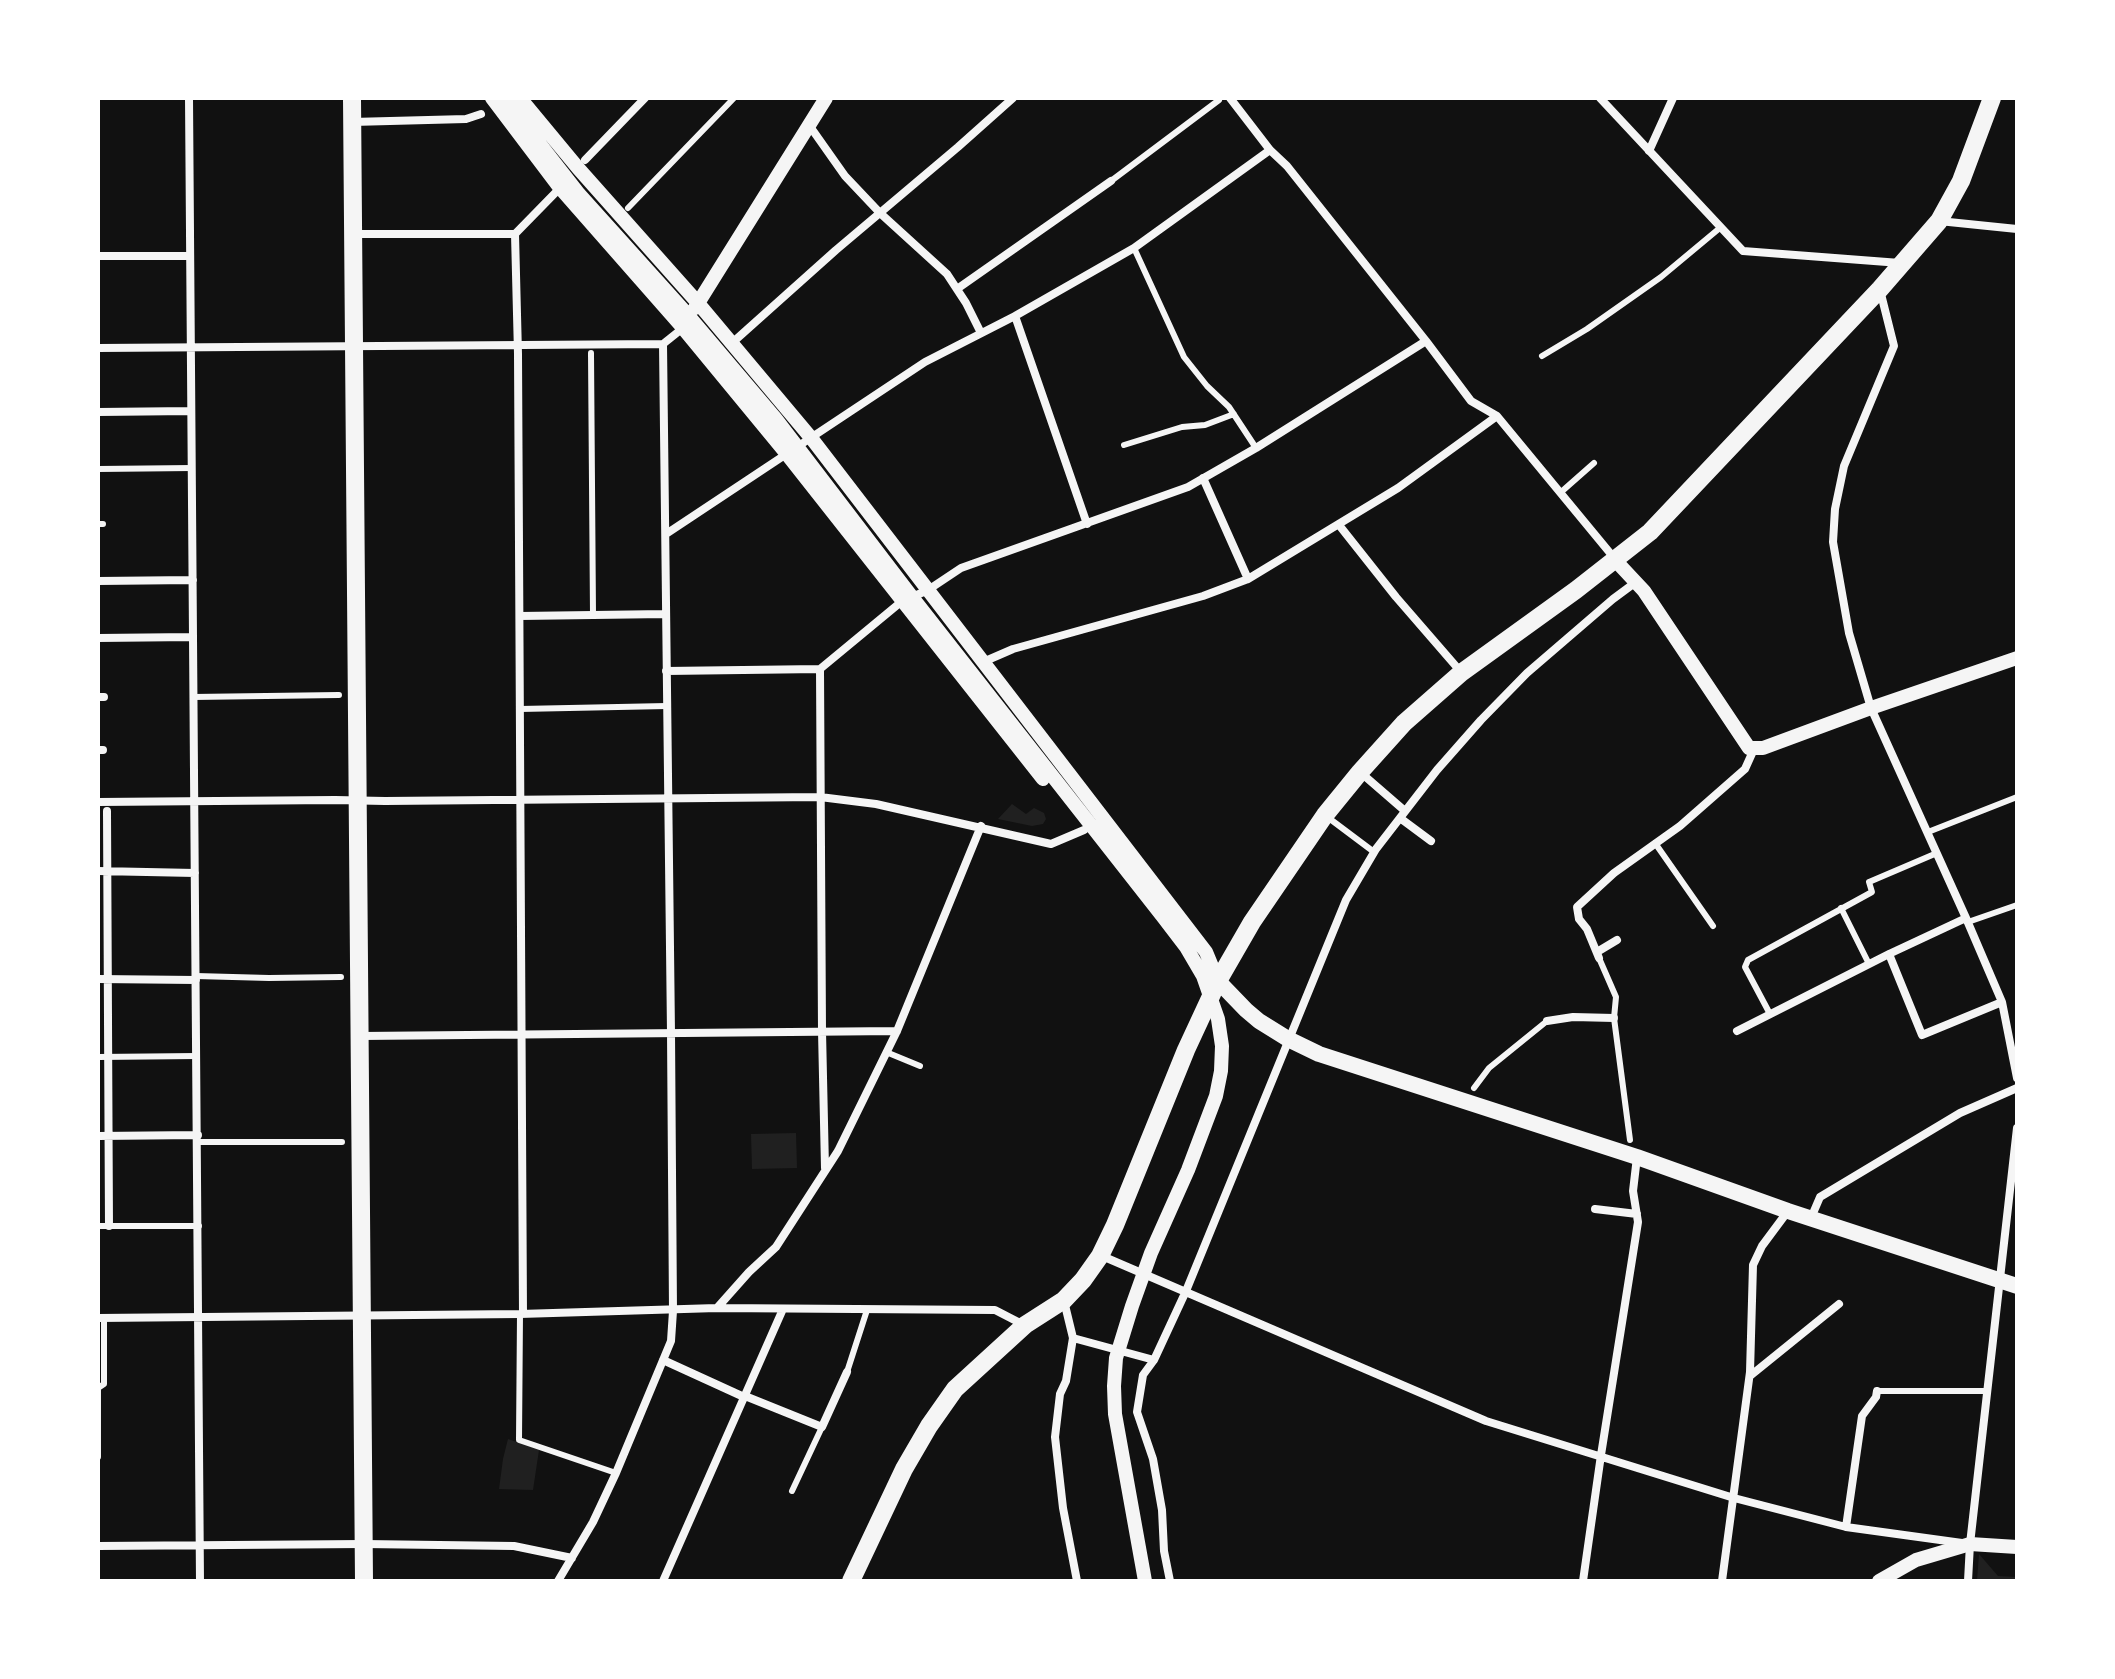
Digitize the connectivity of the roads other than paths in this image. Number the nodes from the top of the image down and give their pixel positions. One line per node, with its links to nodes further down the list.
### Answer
1 (189, 98): 32 (street)
2 (352, 98): 16 (main road)
3 (492, 98): 22 (street)
4 (504, 98): 198 (street)
5 (520, 98): 36 (street)
6 (645, 98): 20 (street)
7 (734, 98): 23 (lane)
8 (1013, 98): 24 (street)
9 (1230, 98): 18 (street)
10 (1673, 98): 19 (street)
11 (1992, 98): 25 (main road)
12 (824, 99): 17 (street)
13 (1602, 99): 19 (street)
14 (1219, 100): 21 (lane)
15 (481, 114): 16 (street)
16 (352, 122): 28 (main road)
17 (809, 125): 24 (street); 36 (street)
18 (1270, 150): 30 (street); 40 (street)
19 (1649, 151): 26 (street)
20 (585, 160)
21 (1111, 181): 34 (street)
22 (560, 188): 29 (street); 38 (street)
23 (628, 208)
24 (880, 213): 34 (street); 41 (street)
25 (1939, 221): 27 (street); 33 (main road)
26 (1721, 227): 33 (street); 48 (lane)
27 (2017, 229)
28 (353, 234): 29 (street); 45 (main road)
29 (515, 234): 43 (street)
30 (1134, 248): 37 (street); 51 (lane)
31 (98, 256): 32 (street)
32 (190, 256): 44 (street)
33 (1903, 263): 35 (main road)
34 (957, 289): 39 (street)
35 (1880, 289): 65 (main road); 85 (street)
36 (698, 303): 38 (street); 41 (street)
37 (1015, 316): 39 (street); 62 (street)
38 (683, 328): 42 (street); 56 (street)
39 (981, 333): 53 (street)
40 (1426, 341): 52 (street); 55 (street)
41 (732, 343): 53 (street)
42 (663, 344): 43 (street); 64 (street)
43 (518, 346): 45 (street); 74 (street)
44 (191, 347): 45 (street); 46 (street); 49 (street)
45 (354, 347): 92 (main road)
46 (98, 348)
47 (591, 353): 73 (lane)
48 (1542, 356)
49 (191, 411): 50 (street); 58 (street)
50 (98, 412)
51 (1234, 414): 54 (lane); 55 (lane)
52 (1497, 416): 61 (street); 63 (street)
53 (812, 439): 56 (street); 70 (street)
54 (1124, 445)
55 (1256, 448): 60 (street)
56 (786, 453): 64 (street); 71 (street)
57 (1594, 463): 61 (lane)
58 (192, 468): 59 (lane); 67 (street)
59 (98, 469)
60 (1203, 478): 62 (street); 66 (street)
61 (1560, 493): 65 (street)
62 (1087, 524): 70 (street)
63 (1339, 525): 66 (street); 81 (street)
64 (666, 534): 72 (street)
65 (1615, 560): 69 (street); 81 (main road)
66 (1248, 579): 78 (street)
67 (193, 580): 68 (street); 75 (street)
68 (98, 581)
69 (1637, 582): 87 (street); 97 (street)
70 (928, 590): 71 (street); 78 (street)
71 (901, 602): 79 (street); 100 (street)
72 (666, 614): 73 (street); 80 (street)
73 (593, 615): 74 (street)
74 (520, 616): 86 (street)
75 (193, 637): 76 (street); 83 (street)
76 (98, 638)
77 (2017, 658): 85 (street)
78 (983, 662): 120 (street)
79 (820, 669): 80 (street); 89 (street)
80 (666, 671): 84 (street)
81 (1461, 673): 88 (main road)
82 (339, 695): 83 (lane)
83 (193, 697): 94 (street)
84 (667, 706): 86 (lane); 91 (street)
85 (1871, 708): 87 (street); 101 (street)
86 (520, 709): 93 (street)
87 (1754, 749): 103 (street)
88 (1360, 772): 97 (street); 98 (main road)
89 (820, 797): 91 (street); 99 (street); 125 (street)
90 (2017, 797): 101 (lane)
91 (668, 799): 93 (street); 128 (street)
92 (356, 800): 93 (street); 94 (street); 130 (main road)
93 (521, 800): 129 (street)
94 (194, 801): 95 (street); 107 (street)
95 (98, 802)
96 (107, 811): 106 (street)
97 (1403, 814): 102 (street); 104 (street)
98 (1325, 815): 104 (lane); 120 (main road)
99 (981, 826): 100 (street); 126 (street)
100 (1084, 830): 120 (street)
101 (1928, 832): 105 (street)
102 (1431, 841)
103 (1655, 843): 111 (lane); 114 (street)
104 (1374, 852): 131 (street)
105 (1937, 853): 109 (lane); 110 (street)
106 (103, 871): 107 (street); 119 (street)
107 (195, 873): 117 (street)
108 (2017, 905): 110 (lane)
109 (1841, 908): 115 (lane); 122 (lane)
110 (1967, 920): 113 (street); 121 (street)
111 (1713, 926)
112 (1617, 940): 114 (street)
113 (1889, 954): 115 (street); 121 (street)
114 (1598, 955): 123 (lane)
115 (1869, 964): 122 (street)
116 (341, 977): 117 (lane)
117 (196, 978): 119 (street); 133 (street)
118 (98, 979): 119 (street)
119 (109, 979): 135 (street)
120 (1218, 981): 131 (main road); 155 (main road)
121 (2002, 1002): 137 (street)
122 (1770, 1014): 127 (street)
123 (1614, 1018): 124 (street); 144 (lane)
124 (1547, 1021): 138 (lane)
125 (822, 1031): 126 (street); 128 (street); 147 (street)
126 (897, 1031): 132 (street)
127 (1737, 1031)
128 (671, 1033): 129 (street); 164 (street)
129 (523, 1034): 130 (street); 165 (street)
130 (358, 1036): 166 (main road)
131 (1288, 1039): 146 (main road); 158 (street)
132 (886, 1052): 136 (lane); 147 (street)
133 (197, 1056): 135 (lane); 143 (street)
134 (98, 1057): 135 (lane)
135 (109, 1057): 142 (street)
136 (920, 1066)
137 (2017, 1078)
138 (1474, 1088)
139 (2017, 1088): 151 (street)
140 (2017, 1128): 156 (street)
141 (98, 1136): 142 (street)
142 (110, 1136): 143 (street); 153 (street)
143 (198, 1139): 145 (lane); 154 (street)
144 (1630, 1140)
145 (342, 1142)
146 (1637, 1157): 149 (main road); 150 (street)
147 (825, 1169): 161 (street)
148 (1595, 1209): 150 (street)
149 (1788, 1211): 151 (main road); 174 (street)
150 (1637, 1214): 180 (street)
151 (1811, 1218): 156 (main road)
152 (98, 1226): 153 (lane)
153 (109, 1226): 154 (lane)
154 (199, 1226): 167 (street)
155 (1100, 1256): 158 (street); 159 (main road)
156 (2000, 1280): 157 (main road); 176 (street)
157 (2017, 1286)
158 (1186, 1291): 172 (street); 180 (street)
159 (1064, 1300): 169 (main road); 170 (street)
160 (1839, 1304): 174 (street)
161 (717, 1308): 162 (street); 164 (street)
162 (783, 1309): 163 (street); 177 (street)
163 (867, 1310): 169 (street); 173 (lane)
164 (673, 1311): 165 (street); 171 (street)
165 (521, 1314): 166 (street); 182 (lane)
166 (361, 1316): 167 (street); 186 (main road)
167 (199, 1317): 168 (street); 189 (street)
168 (101, 1318): 178 (lane)
169 (1025, 1325): 196 (main road)
170 (1073, 1338): 172 (street); 197 (street)
171 (663, 1360): 177 (street); 182 (street)
172 (1154, 1360): 199 (street)
173 (847, 1372): 179 (street)
174 (1750, 1376): 184 (street)
175 (1877, 1391): 176 (lane); 185 (street)
176 (1987, 1391): 187 (street)
177 (744, 1396): 179 (street); 195 (street)
178 (98, 1408): 181 (lane)
179 (822, 1427): 183 (lane)
180 (1601, 1455): 184 (street); 200 (street)
181 (98, 1457)
182 (616, 1473): 191 (street)
183 (792, 1491)
184 (1734, 1498): 185 (street); 201 (street)
185 (1846, 1527): 187 (street)
186 (364, 1544): 189 (street); 191 (street); 193 (main road)
187 (1970, 1544): 190 (street); 202 (street); 203 (street)
188 (98, 1546): 189 (street)
189 (200, 1546): 192 (street)
190 (2017, 1547)
191 (572, 1558): 194 (street)
192 (200, 1581)
193 (364, 1581)
194 (558, 1581)
195 (663, 1581)
196 (851, 1581)
197 (1077, 1581)
198 (1145, 1581)
199 (1170, 1581)
200 (1583, 1581)
201 (1722, 1581)
202 (1879, 1581)
203 (1968, 1581)

